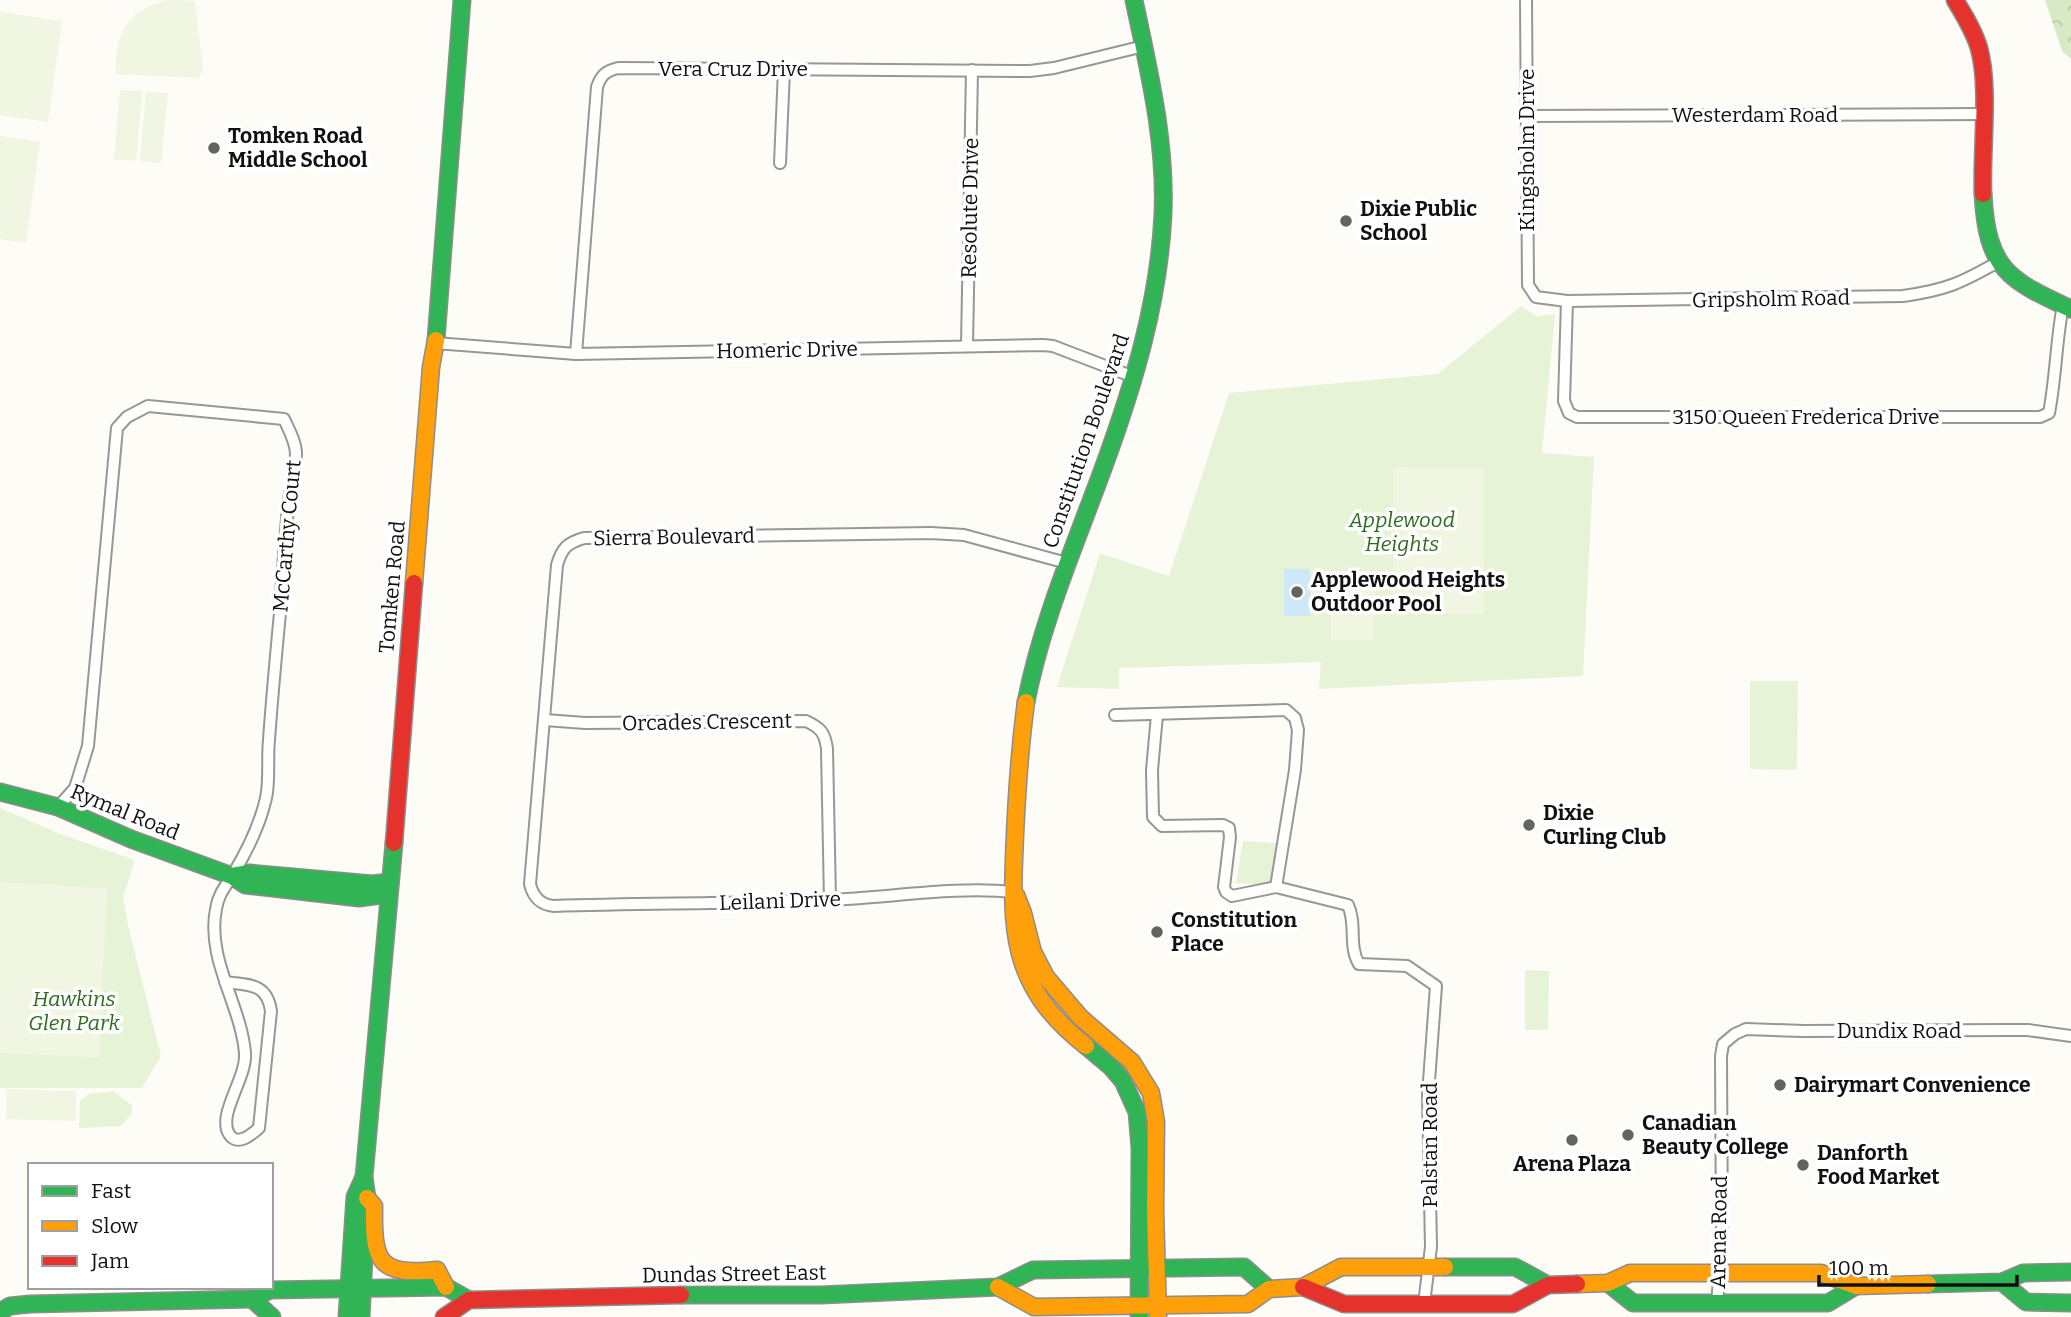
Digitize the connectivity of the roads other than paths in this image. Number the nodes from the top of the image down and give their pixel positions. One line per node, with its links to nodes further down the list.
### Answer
1 (462, 0): 15 (street, Tomken Road)
2 (1134, 0): 5 (street, Constitution Boulevard)
3 (1526, 0): 9 (street, Kingsholm Drive)
4 (1955, 0): 8 (street)
5 (1143, 46): 7 (street, Vera Cruz Drive); 18 (street, Constitution Boulevard)
6 (783, 70): 7 (street, Vera Cruz Drive); 10 (street); 17 (street, Vera Cruz Drive)
7 (972, 70): 16 (street, Resolute Drive)
8 (1984, 114): 9 (street, Westerdam Road); 11 (street)
9 (1527, 116): 12 (street, Kingsholm Drive)
10 (780, 163)
11 (1998, 262): 13 (street, Gripsholm Road); 14 (street)
12 (1536, 297): 13 (street, Gripsholm Road)
13 (1567, 300): 14 (street, 3150 Queen Frederica Drive)
14 (2067, 307)
15 (435, 343): 17 (street, Homeric Drive); 27 (street, Tomken Road)
16 (967, 346): 17 (street, Homeric Drive); 18 (street, Homeric Drive)
17 (576, 354)
18 (1134, 377): 19 (street, Constitution Boulevard)
19 (1067, 563): 22 (street, Sierra Boulevard); 28 (street, Constitution Boulevard)
20 (1115, 715): 21 (street)
21 (1157, 715): 26 (street); 26 (street)
22 (545, 720): 29 (street, Orcades Crescent); 30 (street, Sierra Boulevard)
23 (0, 792): 24 (street, Rymal Road)
24 (58, 807): 25 (street, Rymal Road); 25 (street, McCarthy Court)
25 (232, 876): 27 (street, Rymal Road); 31 (street)
26 (1276, 887): 37 (street, Palstan Road)
27 (389, 888): 34 (street, Tomken Road)
28 (1014, 892): 29 (street, Leilani Drive); 36 (street, Constitution Boulevard)
29 (831, 900): 30 (street, Leilani Drive)
30 (546, 905)
31 (225, 982): 31 (street)
32 (2071, 1036): 33 (street, Dundix Road)
33 (1730, 1038): 39 (street, Arena Road)
34 (364, 1177): 35 (street, Tomken Road); 47 (street, Tomken Road)
35 (367, 1198): 44 (street); 47 (street, Tomken Road)
36 (1148, 1267): 45 (street, Dundas Street East); 48 (street, Dundas Street East); 55 (street); 56 (street, Constitution Boulevard)
37 (1429, 1267): 42 (street); 46 (street); 53 (street, Palstan Road)
38 (2071, 1272): 40 (street)
39 (1720, 1273): 41 (street); 43 (street); 51 (street, Arena Road)
40 (2002, 1282): 43 (street); 52 (street)
41 (1608, 1283): 42 (street); 51 (street)
42 (1548, 1285): 53 (street)
43 (1856, 1286): 51 (street)
44 (446, 1287): 47 (street); 50 (street)
45 (998, 1287): 50 (street, Dundas Street East); 55 (street)
46 (1303, 1287): 48 (street); 53 (street)
47 (355, 1289): 49 (street); 58 (street, Tomken Road); 59 (street, Tomken Road)
48 (1269, 1289): 56 (street)
49 (252, 1299): 54 (street); 57 (street)
50 (469, 1300): 60 (street)
51 (1717, 1303)
52 (2071, 1303)
53 (1424, 1304)
54 (4, 1306)
55 (1139, 1311): 56 (street)
56 (1158, 1311)
57 (272, 1317)
58 (347, 1317)
59 (361, 1317)
60 (444, 1317)

